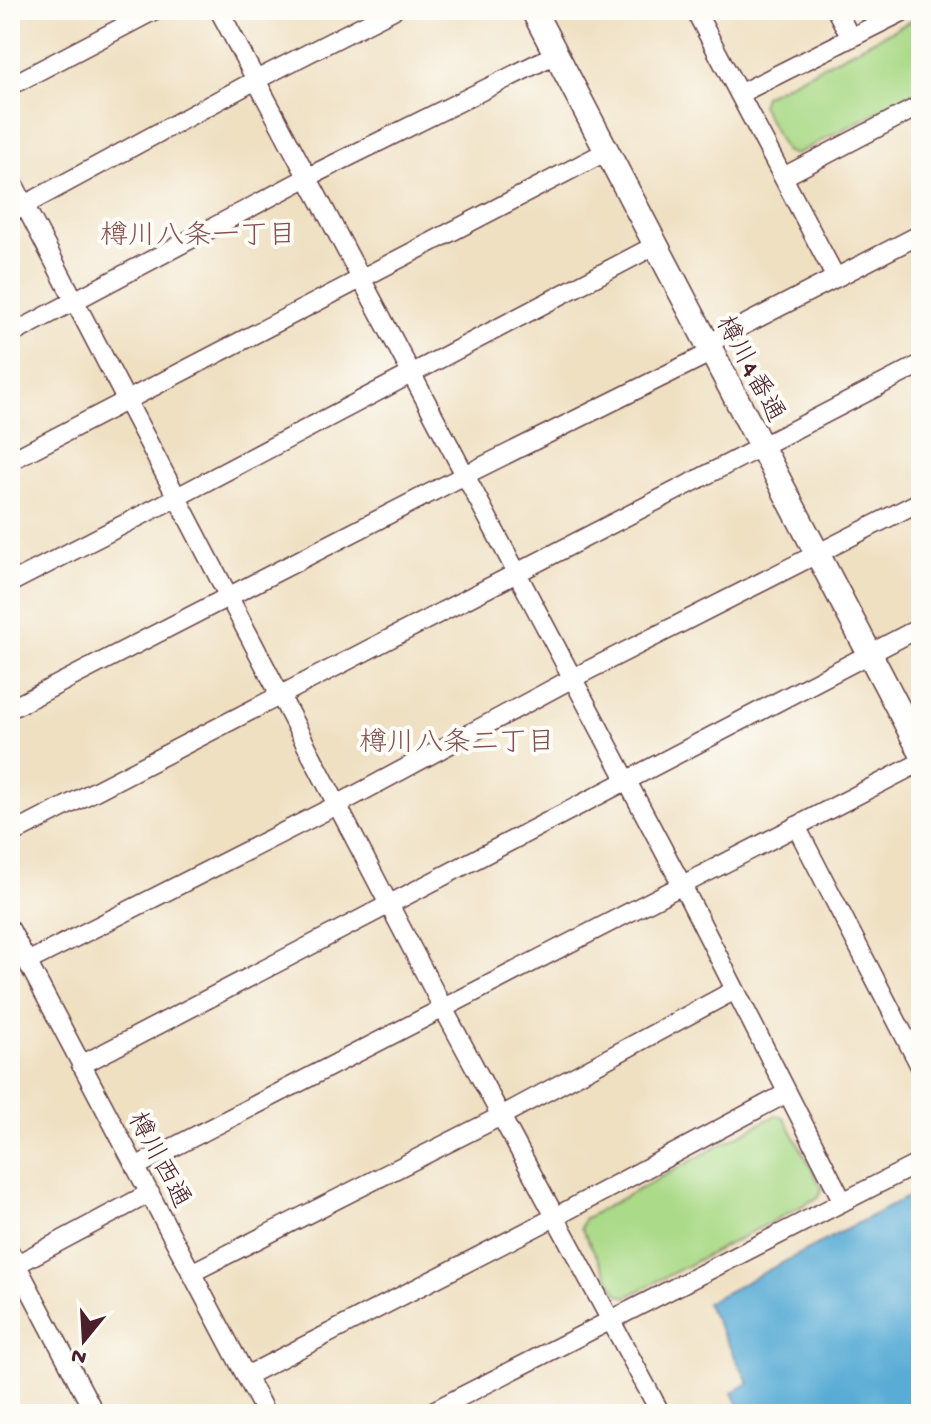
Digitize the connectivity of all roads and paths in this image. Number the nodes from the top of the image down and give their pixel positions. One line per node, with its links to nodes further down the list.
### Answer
1 (155, 10): 11 (street)
2 (219, 10): 10 (street)
3 (393, 10): 10 (street)
4 (533, 10): 9 (street, 樽川4番通)
5 (695, 10): 12 (street)
6 (836, 10): 8 (street)
7 (906, 10): 8 (street)
8 (851, 38): 12 (street)
9 (556, 54): 14 (street, 樽川4番通); 16 (street)
10 (256, 80): 16 (street); 18 (street)
11 (10, 86)
12 (739, 94): 17 (street)
13 (921, 105): 17 (street)
14 (607, 151): 20 (street, 樽川4番通); 21 (street)
15 (10, 177): 18 (street)
16 (308, 177): 21 (street); 23 (street)
17 (783, 177): 22 (street)
18 (18, 209): 23 (street)
19 (921, 234): 22 (street)
20 (656, 245): 25 (street, 樽川4番通); 27 (street)
21 (361, 278): 27 (street); 28 (street)
22 (836, 278): 25 (street)
23 (75, 302): 24 (street); 28 (street)
24 (10, 335)
25 (710, 348): 29 (street, 樽川4番通); 31 (street)
26 (921, 364): 29 (street)
27 (412, 374): 31 (street); 32 (street)
28 (127, 401): 30 (street); 32 (street)
29 (761, 446): 34 (street, 樽川4番通); 35 (street)
30 (10, 461)
31 (465, 475): 35 (street); 37 (street)
32 (177, 497): 36 (street); 37 (street)
33 (921, 501): 34 (street)
34 (818, 555): 39 (street, 樽川4番通); 40 (street)
35 (517, 572): 40 (street); 41 (street)
36 (10, 583)
37 (228, 596): 41 (street); 42 (street)
38 (921, 627): 39 (street)
39 (869, 653): 43 (street, 樽川4番通); 45 (street)
40 (573, 678): 45 (street); 46 (street)
41 (280, 696): 46 (street); 48 (street)
42 (10, 709)
43 (921, 752)
44 (921, 762): 47 (street)
45 (627, 780): 49 (street); 50 (street)
46 (337, 805): 50 (street); 52 (street)
47 (796, 826): 49 (street); 56 (street)
48 (10, 835)
49 (682, 885): 53 (street); 54 (street)
50 (388, 903): 54 (street); 55 (street)
51 (10, 929): 52 (street, 樽川西通)
52 (27, 962): 55 (street, 樽川西通)
53 (735, 990): 57 (street); 58 (street)
54 (443, 1008): 58 (street); 60 (street)
55 (81, 1065): 60 (street, 樽川西通)
56 (921, 1068)
57 (787, 1093): 62 (street); 63 (street)
58 (501, 1116): 63 (street); 65 (street)
59 (921, 1162): 62 (street)
60 (135, 1167): 61 (street, 樽川西通)
61 (150, 1193): 64 (street); 65 (street, 樽川西通)
62 (843, 1202): 66 (street)
63 (555, 1217): 66 (street); 67 (street)
64 (12, 1262): 68 (street)
65 (191, 1273): 67 (street, 樽川西通)
66 (610, 1320): 70 (street); 71 (street)
67 (246, 1376): 69 (street, 樽川西通)
68 (95, 1414)
69 (266, 1414)
70 (427, 1414)
71 (660, 1414)

